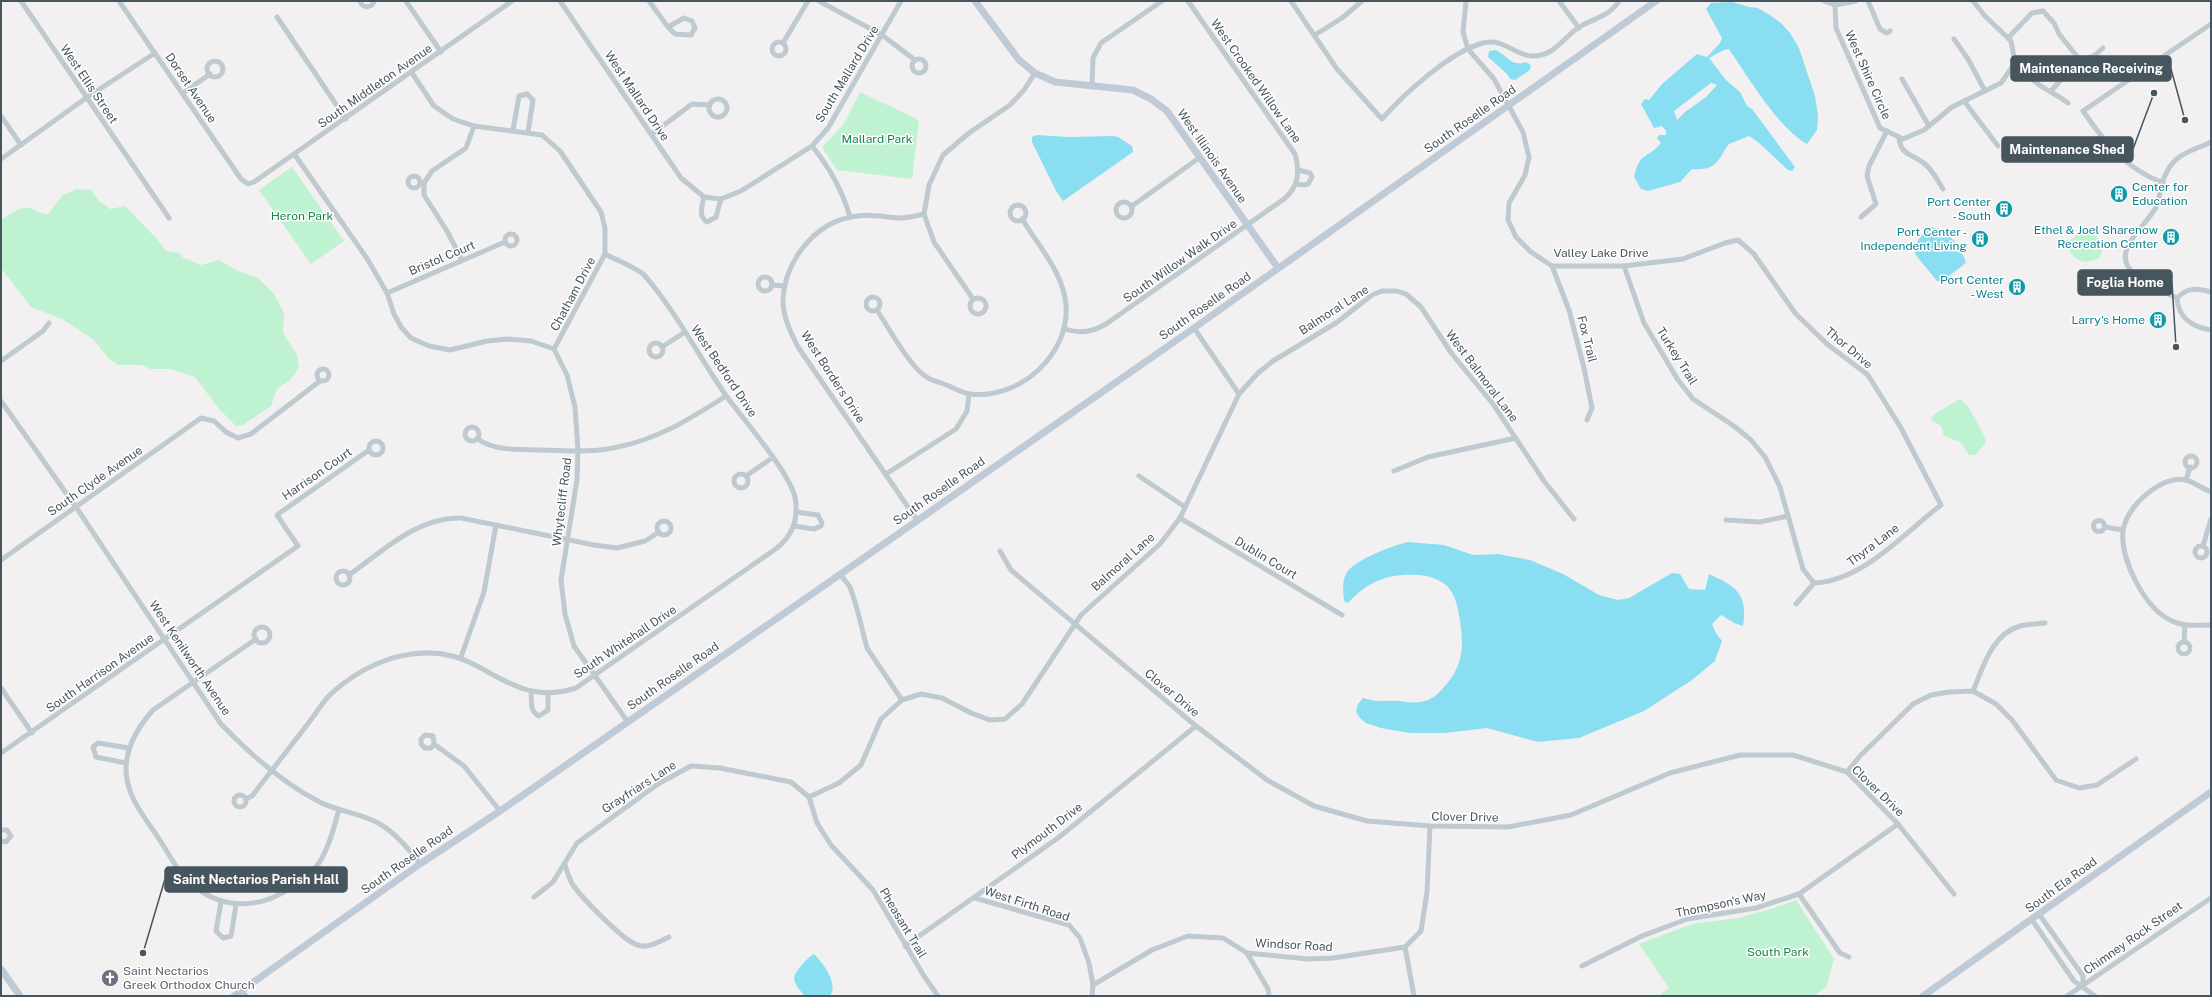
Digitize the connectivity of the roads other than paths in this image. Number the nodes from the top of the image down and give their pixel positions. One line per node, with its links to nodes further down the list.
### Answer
1 (21, 1): 51 (street, West Ellis Street)
2 (119, 1): 39 (street, Dorset Avenue)
3 (360, 1): 4 (street)
4 (374, 1)
5 (406, 1): 38 (street)
6 (512, 1): 38 (street, South Middleton Avenue)
7 (560, 1): 63 (street, West Mallard Drive)
8 (649, 1): 28 (street)
9 (808, 1): 35 (street)
10 (819, 1): 31 (street)
11 (901, 1): 31 (street, South Mallard Drive)
12 (975, 1): 44 (main road, West Illinois Avenue)
13 (1162, 1): 47 (street)
14 (1188, 1): 72 (street, West Crooked Willow Lane)
15 (1291, 1): 32 (street)
16 (1362, 1): 32 (street)
17 (1466, 1): 37 (street)
18 (1559, 1): 29 (street)
19 (1619, 1): 29 (street)
20 (1656, 1): 55 (main road, South Roselle Road)
21 (1824, 1): 25 (street)
22 (1856, 1): 25 (street)
23 (1868, 1): 30 (street)
24 (1973, 1): 33 (street)
25 (1835, 3): 61 (street, West Shire Circle)
26 (277, 17): 57 (street)
27 (2211, 24): 73 (street)
28 (668, 27): 28 (street)
29 (1579, 28): 37 (street)
30 (1890, 32)
31 (882, 35): 40 (street); 67 (street, South Mallard Drive)
32 (1315, 35): 37 (street)
33 (2008, 38): 41 (street); 42 (street)
34 (1954, 39): 48 (street)
35 (783, 43)
36 (2103, 48): 41 (street)
37 (1468, 49): 55 (street, Valley Lake Drive)
38 (442, 52): 43 (street, South Middleton Avenue)
39 (155, 53): 50 (street, Dorset Avenue); 51 (street)
40 (915, 60)
41 (2080, 60): 49 (street)
42 (2013, 67): 48 (street); 49 (street)
43 (412, 73): 57 (street, South Middleton Avenue); 58 (street, Chatham Drive)
44 (1035, 73): 47 (main road, West Illinois Avenue); 80 (street)
45 (210, 74): 50 (street)
46 (1902, 79): 59 (street)
47 (1092, 86): 70 (main road, West Illinois Avenue)
48 (1985, 91): 52 (street)
49 (2051, 91): 53 (street)
50 (183, 93): 74 (street, Dorset Avenue)
51 (86, 98): 66 (street); 83 (street, West Ellis Street)
52 (1964, 101): 59 (street); 68 (street)
53 (2068, 103)
54 (710, 105): 63 (street)
55 (1508, 105): 90 (street, Valley Lake Drive); 92 (main road, South Roselle Road)
56 (1, 116): 66 (street)
57 (346, 119): 69 (street, South Middleton Avenue)
58 (474, 126): 60 (street, Chatham Drive); 89 (street)
59 (1929, 126): 64 (street)
60 (513, 130): 62 (street, Chatham Drive); 62 (street)
61 (1888, 131): 64 (street, West Shire Circle); 82 (street)
62 (528, 132): 88 (street, Chatham Drive)
63 (652, 134): 77 (street, West Mallard Drive)
64 (1899, 137): 76 (street)
65 (2211, 142): 73 (street)
66 (21, 145): 71 (street)
67 (812, 146): 78 (street, South Mallard Drive); 81 (street)
68 (1998, 146)
69 (295, 155): 74 (street, South Middleton Avenue); 96 (street)
70 (1200, 158): 79 (street); 85 (main road, West Illinois Avenue)
71 (1, 159)
72 (1298, 173): 75 (street, South Willow Walk Drive); 75 (street, South Willow Walk Drive)
73 (2163, 183): 98 (street)
74 (248, 184)
75 (1296, 184): 85 (street, South Willow Walk Drive)
76 (1943, 189)
77 (704, 197): 78 (street, West Mallard Drive); 78 (street)
78 (721, 200)
79 (1132, 206)
80 (924, 214): 81 (street, West Borders Drive); 99 (street)
81 (850, 217): 94 (street, West Borders Drive)
82 (1861, 217)
83 (169, 218)
84 (1022, 220): 103 (street)
85 (1247, 226): 92 (main road, West Illinois Avenue); 103 (street, South Willow Walk Drive)
86 (1738, 240): 91 (street, Valley Lake Drive); 127 (street, Thor Drive)
87 (505, 242): 89 (street, Bristol Court)
88 (605, 254): 105 (street, West Bedford Drive); 107 (street, Chatham Drive)
89 (462, 260): 96 (street, Bristol Court)
90 (1552, 266): 91 (street, Valley Lake Drive); 114 (street, Fox Trail)
91 (1624, 266): 132 (street, Turkey Trail)
92 (1278, 268): 102 (main road, South Roselle Road)
93 (772, 285): 94 (street)
94 (785, 286): 122 (street, West Borders Drive)
95 (1396, 291): 111 (street, Balmoral Lane); 115 (street, West Balmoral Lane)
96 (387, 292): 107 (street)
97 (2211, 292): 98 (street)
98 (2177, 298): 104 (street)
99 (973, 299)
100 (877, 310): 110 (street)
101 (49, 323): 108 (street)
102 (1194, 328): 111 (street); 136 (main road, South Roselle Road)
103 (1065, 329): 110 (street)
104 (2211, 330)
105 (685, 332): 106 (street); 112 (street, West Bedford Drive)
106 (662, 347)
107 (554, 349): 118 (street, Whytecliff Road)
108 (1, 360)
109 (320, 381): 128 (street, South Clyde Avenue)
110 (969, 394): 122 (street)
111 (1240, 394): 129 (street, Balmoral Lane)
112 (726, 396): 118 (street); 119 (street, West Bedford Drive)
113 (1, 401): 128 (street, West Kenilworth Avenue)
114 (1588, 420)
115 (1516, 438): 121 (street); 134 (street, West Balmoral Lane)
116 (478, 439): 118 (street)
117 (369, 450): 131 (street, Harrison Court)
118 (578, 450): 143 (street, Whytecliff Road)
119 (772, 458): 123 (street); 130 (street, West Bedford Drive)
120 (2190, 467): 125 (street)
121 (1394, 471)
122 (886, 474): 136 (street, West Borders Drive)
123 (746, 476)
124 (1139, 476): 129 (street)
125 (2186, 480): 126 (street); 141 (street)
126 (2211, 492)
127 (1941, 505): 149 (street, Thyra Lane)
128 (76, 507): 146 (street, South Clyde Avenue); 156 (street, West Kenilworth Avenue)
129 (1185, 507): 133 (street, Balmoral Lane)
130 (796, 512): 138 (street, West Bedford Drive); 138 (street)
131 (277, 515): 156 (street, South Harrison Avenue)
132 (1788, 516): 137 (street); 149 (street, Turkey Trail)
133 (1180, 518): 151 (street, Dublin Court); 153 (street, Balmoral Lane)
134 (1574, 519)
135 (2211, 519): 144 (street)
136 (916, 520): 147 (main road, South Roselle Road)
137 (1726, 520)
138 (795, 523): 160 (street, South Whitehall Drive)
139 (496, 525): 143 (street); 148 (street); 159 (street)
140 (2105, 527): 141 (street)
141 (2123, 530): 154 (street)
142 (658, 532): 143 (street)
143 (568, 538): 160 (street, Whytecliff Road)
144 (2203, 546)
145 (1000, 551): 153 (street, Clover Drive)
146 (1, 560)
147 (840, 574): 166 (street); 167 (main road, South Roselle Road)
148 (349, 575)
149 (1814, 583): 150 (street)
150 (1796, 604)
151 (1342, 615)
152 (2045, 623): 163 (street)
153 (1074, 624): 166 (street, Balmoral Lane); 168 (street, Clover Drive)
154 (2185, 625): 155 (street); 158 (street)
155 (2211, 625)
156 (166, 640): 161 (street, West Kenilworth Avenue); 169 (street, South Harrison Avenue)
157 (256, 640): 161 (street)
158 (2184, 642)
159 (461, 657): 164 (street, South Whitehall Drive); 175 (street, South Whitehall Drive)
160 (595, 676): 165 (street, South Whitehall Drive); 167 (street, Whytecliff Road)
161 (193, 684): 171 (street); 175 (street, West Kenilworth Avenue)
162 (1, 688): 169 (street)
163 (1973, 691): 173 (street); 176 (street)
164 (531, 692): 165 (street, South Whitehall Drive); 165 (street)
165 (548, 693)
166 (902, 700): 178 (street)
167 (627, 722): 181 (main road, South Roselle Road)
168 (1196, 726): 183 (street, Clover Drive); 191 (street, Plymouth Drive)
169 (32, 733): 172 (street, South Harrison Avenue)
170 (434, 744): 181 (street)
171 (129, 748): 174 (street); 174 (street)
172 (1, 753)
173 (2136, 759)
174 (126, 763): 193 (street)
175 (272, 770): 179 (street, South Whitehall Drive); 180 (street, West Kenilworth Avenue)
176 (1847, 772): 182 (street, Clover Drive); 183 (street, Clover Drive)
177 (2211, 792): 195 (main road, South Ela Road)
178 (809, 796): 187 (street, Grayfriars Lane); 198 (street, Pheasant Trail)
179 (246, 799)
180 (339, 809): 186 (street, West Kenilworth Avenue); 194 (street)
181 (500, 811): 186 (main road, South Roselle Road)
182 (1898, 824): 188 (street, Thompson's Way); 189 (street, Clover Drive)
183 (1430, 826): 199 (street)
184 (1, 830): 185 (street)
185 (1, 841)
186 (420, 864): 206 (main road, South Roselle Road)
187 (565, 865): 190 (street, Grayfriars Lane); 197 (street)
188 (1799, 894): 201 (street); 202 (street, Thompson's Way)
189 (1954, 894)
190 (534, 897)
191 (975, 898): 198 (street, Plymouth Drive); 204 (street, West Firth Road)
192 (2211, 898): 205 (street, Chimney Rock Street)
193 (221, 902): 194 (street); 194 (street)
194 (236, 904)
195 (2039, 914): 196 (main road, South Ela Road); 205 (street)
196 (2032, 920): 205 (street); 213 (main road, South Ela Road)
197 (669, 937)
198 (905, 946): 209 (street, Pheasant Trail)
199 (1405, 947): 200 (street, Windsor Road); 212 (street)
200 (1247, 953): 204 (street, Windsor Road); 211 (street)
201 (1849, 957)
202 (1582, 966)
203 (1, 969): 207 (main road)
204 (1093, 985): 210 (street, West Firth Road)
205 (2083, 986): 214 (street, Chimney Rock Street); 215 (street)
206 (244, 993): 208 (main road, South Roselle Road)
207 (20, 996)
208 (234, 996)
209 (938, 996)
210 (1092, 996)
211 (1269, 996)
212 (1414, 996)
213 (1923, 996)
214 (2068, 996)
215 (2095, 996)

